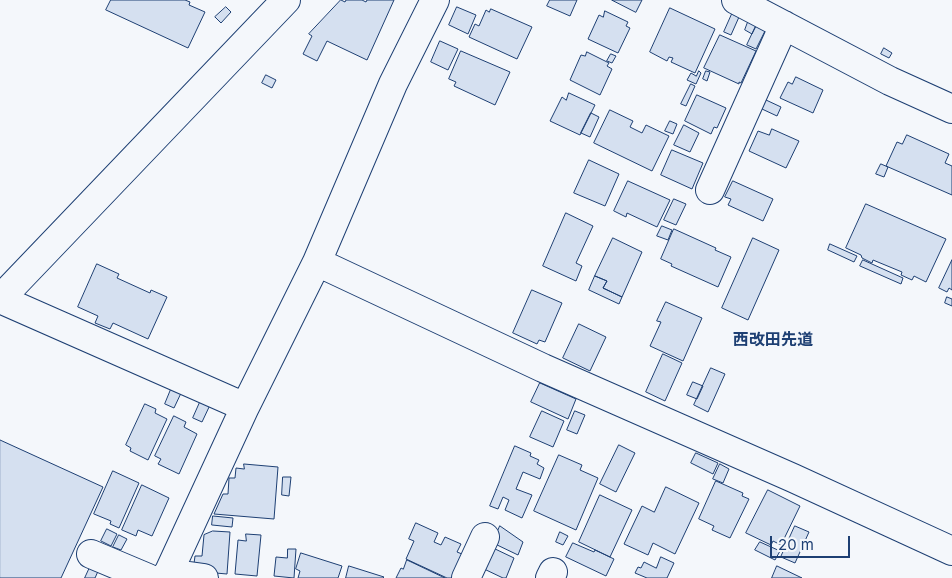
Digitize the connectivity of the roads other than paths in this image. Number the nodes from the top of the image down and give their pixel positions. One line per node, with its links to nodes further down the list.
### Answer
1 (286, 0): 8 (street)
2 (435, 0): 7 (street)
3 (736, 0): 4 (street)
4 (784, 25): 5 (street); 6 (street)
5 (952, 110)
6 (710, 190)
7 (317, 262): 9 (street); 11 (street)
8 (0, 299): 9 (street)
9 (245, 407): 13 (street)
10 (485, 537): 15 (street)
11 (952, 551)
12 (91, 554): 13 (street)
13 (161, 576): 14 (street)
14 (204, 578)
15 (466, 578)

